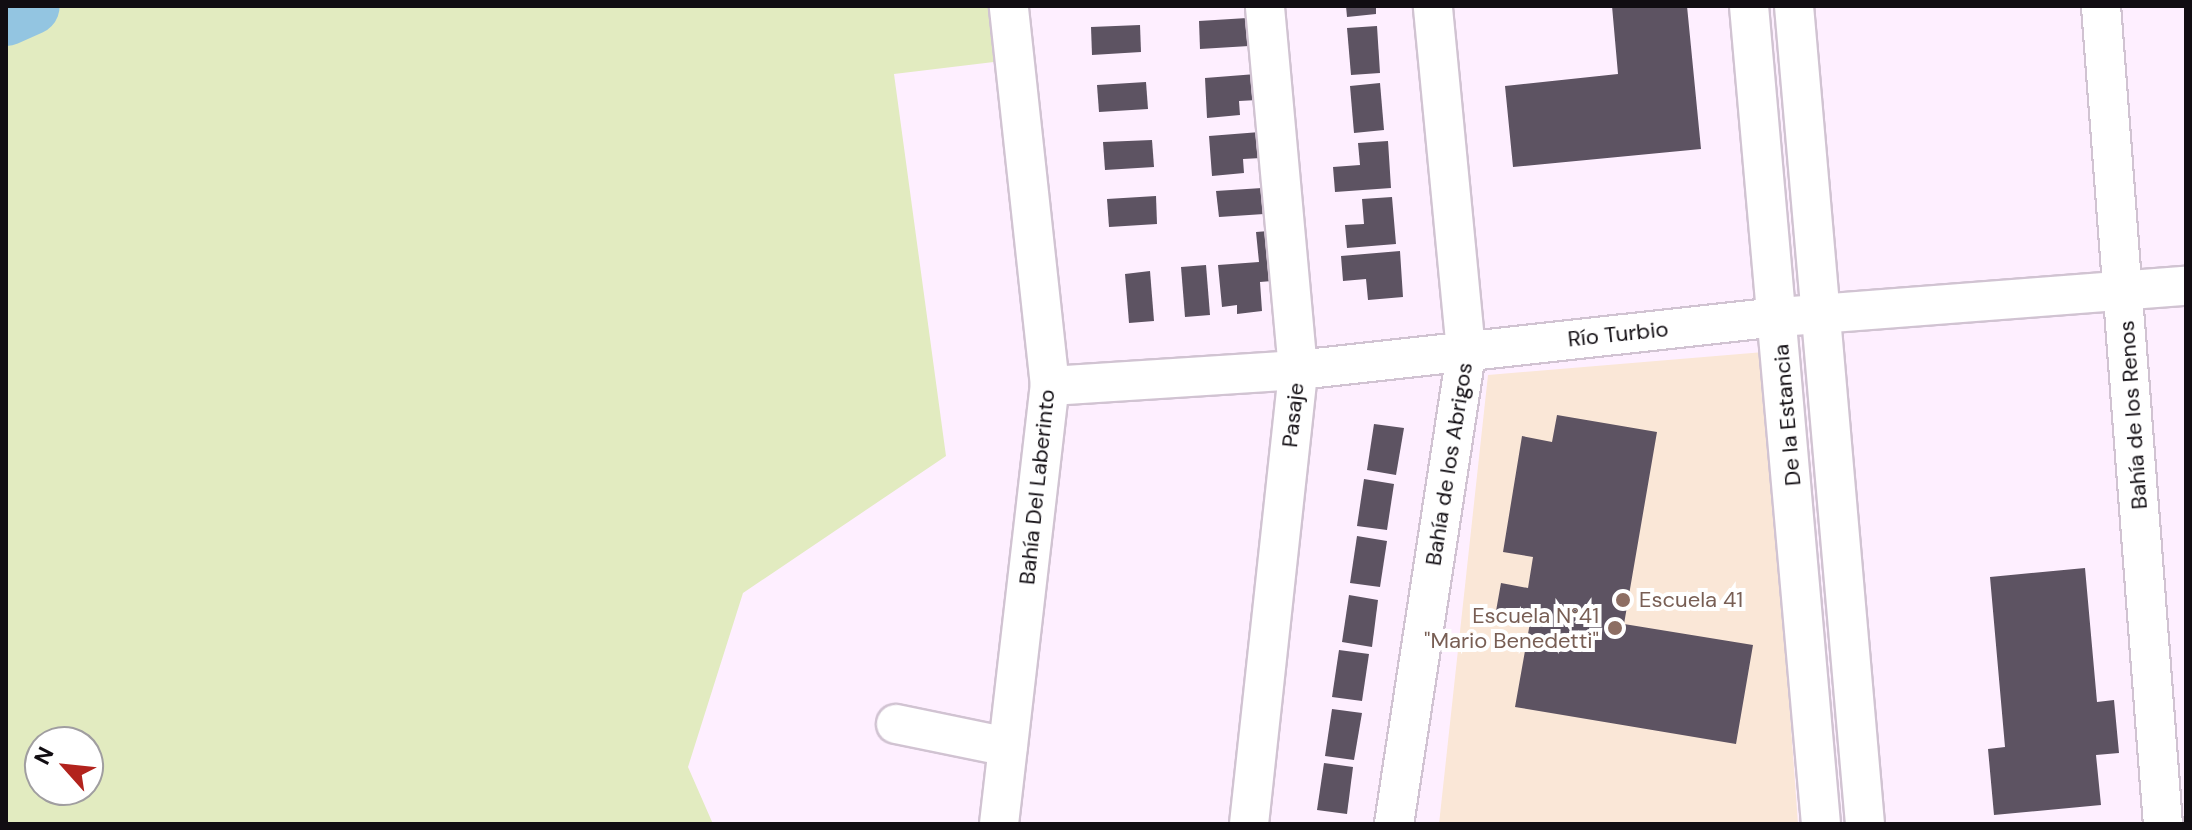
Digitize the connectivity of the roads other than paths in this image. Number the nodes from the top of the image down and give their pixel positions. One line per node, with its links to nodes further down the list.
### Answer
1 (1009, 6): 13 (street, Bahía Del Laberinto)
2 (1265, 6): 12 (street, Pasaje)
3 (1433, 6): 11 (street, Bahía de los Abrigos)
4 (1749, 6): 10 (street, De la Estancia)
5 (1794, 6): 9 (street, De la Estancia)
6 (2101, 6): 8 (street, Bahía de los Renos)
7 (2186, 286): 8 (street, Río Turbio)
8 (2123, 290): 9 (street, Río Turbio); 21 (street, Bahía de los Renos)
9 (1820, 315): 10 (street, Río Turbio); 20 (street, De la Estancia)
10 (1779, 317): 11 (street, Río Turbio); 19 (street, De la Estancia)
11 (1466, 351): 12 (street, Río Turbio); 18 (street, Bahía de los Abrigos)
12 (1298, 370): 13 (street, Río Turbio); 17 (street, Pasaje)
13 (1050, 386): 15 (street, Bahía Del Laberinto)
14 (896, 724): 15 (street)
15 (1008, 747): 16 (street, Bahía Del Laberinto)
16 (999, 824)
17 (1249, 824)
18 (1394, 824)
19 (1821, 824)
20 (1865, 824)
21 (2163, 824)

